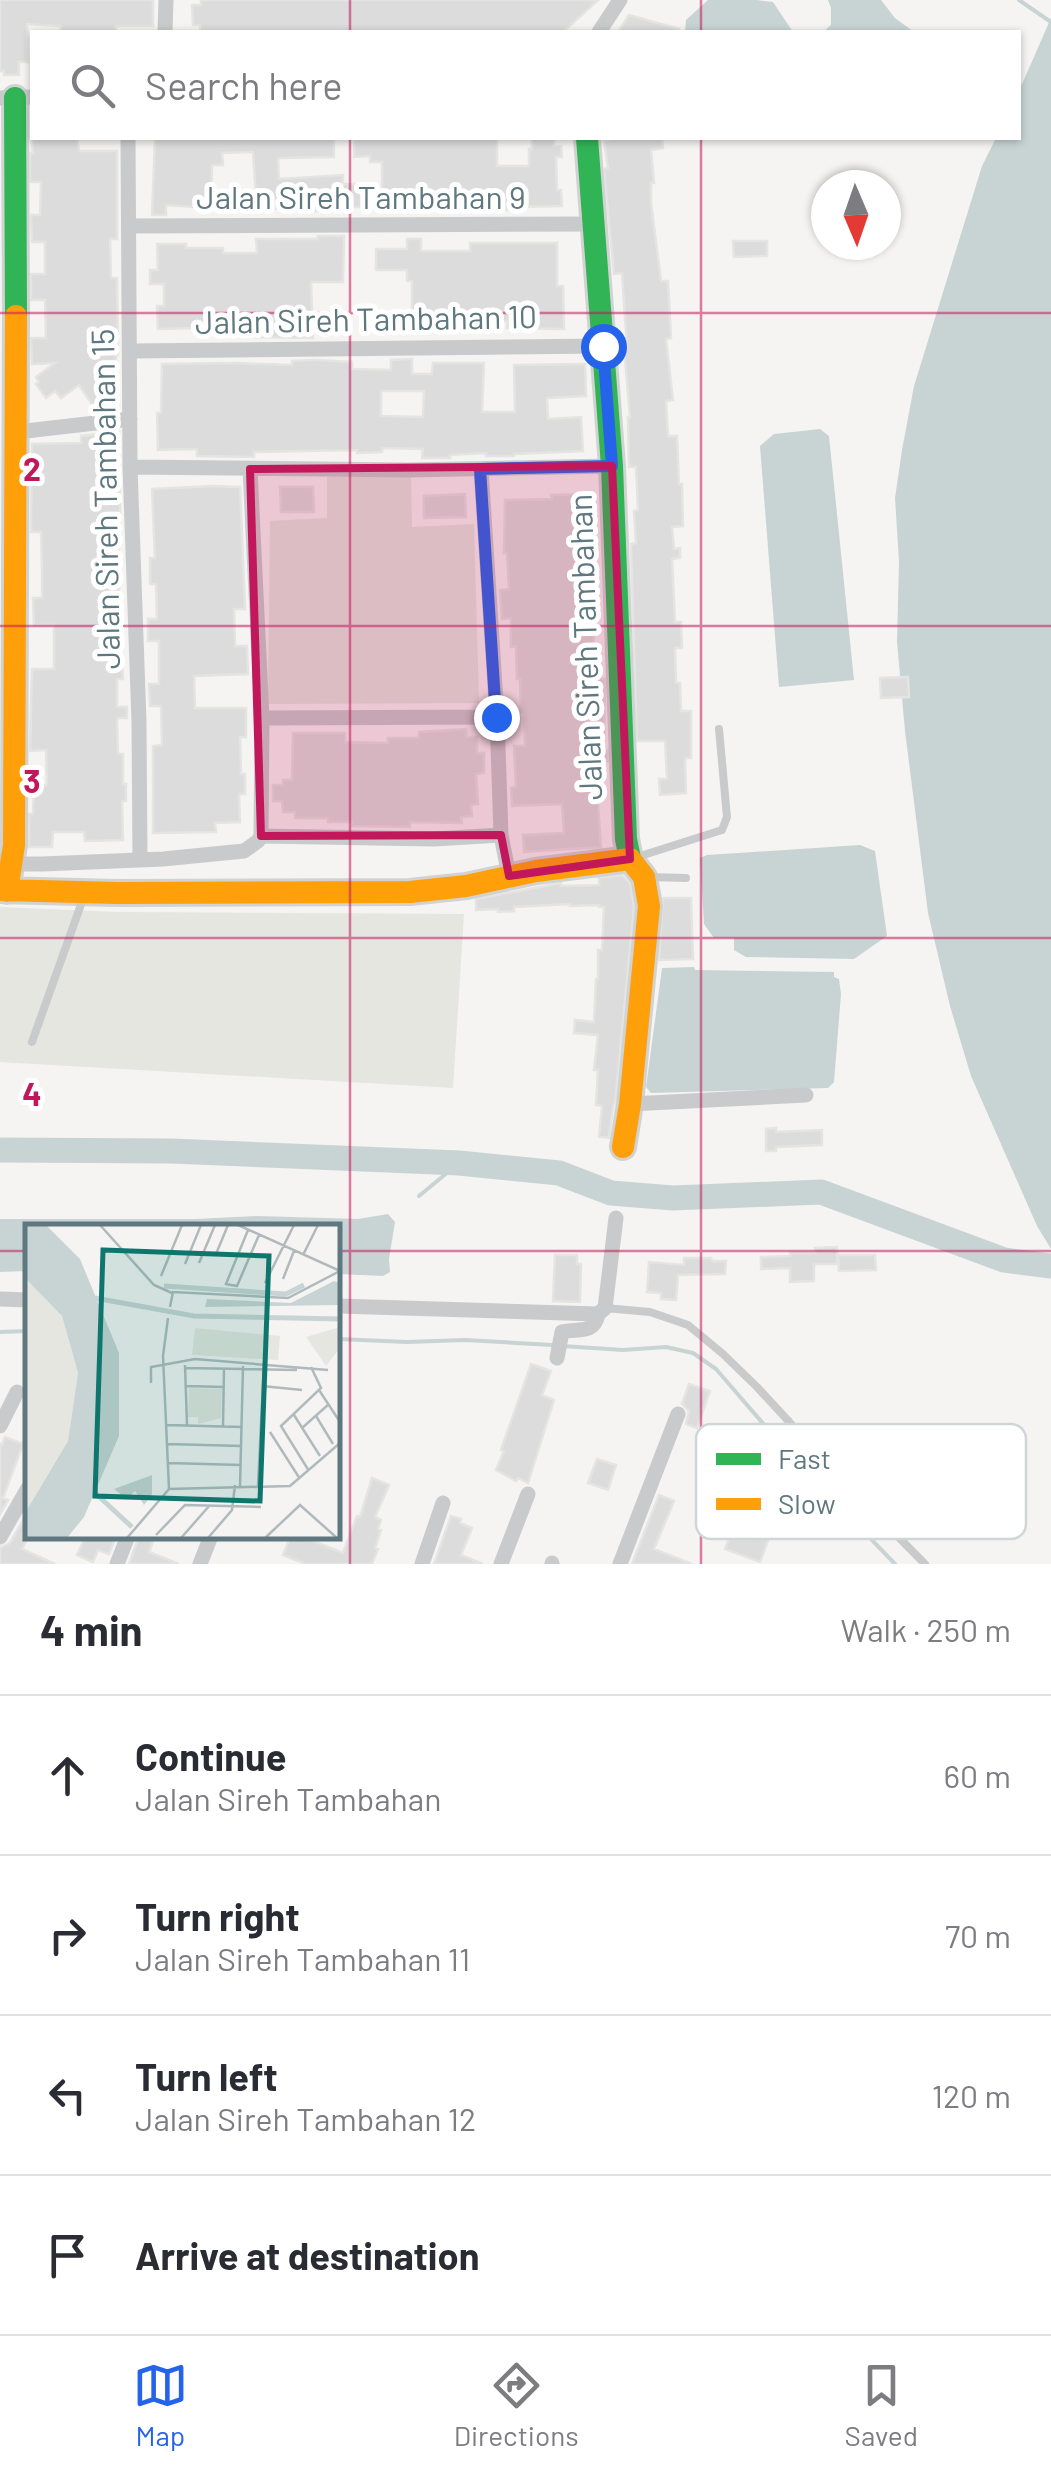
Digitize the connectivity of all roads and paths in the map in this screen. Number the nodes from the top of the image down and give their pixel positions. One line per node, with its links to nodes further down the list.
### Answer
1 (166, 0): 3 (street)
2 (620, 0): 4 (street)
3 (165, 30)
4 (600, 30)
5 (16, 98): 10 (street)
6 (128, 140): 9 (street, Jalan Sireh Tambahan 15)
7 (587, 140): 8 (street, Jalan Sireh Tambahan)
8 (594, 224): 9 (street, Jalan Sireh Tambahan 9); 11 (street, Jalan Sireh Tambahan)
9 (129, 226): 12 (street, Jalan Sireh Tambahan 15)
10 (8, 229): 14 (street)
11 (603, 346): 12 (street, Jalan Sireh Tambahan 10); 15 (street, Jalan Sireh Tambahan)
12 (130, 351): 13 (street, Jalan Sireh Tambahan 15)
13 (130, 418): 14 (street); 16 (street, Jalan Sireh Tambahan 15)
14 (8, 433): 19 (street)
15 (612, 466): 18 (street); 28 (street, Jalan Sireh Tambahan)
16 (130, 467): 17 (street); 26 (street, Jalan Sireh Tambahan 15)
17 (250, 469): 18 (street); 21 (street)
18 (480, 469): 20 (street)
19 (8, 610): 23 (street)
20 (496, 717): 21 (street); 24 (street)
21 (262, 718): 25 (street)
22 (719, 728): 28 (lane)
23 (8, 733): 27 (street)
24 (501, 835): 25 (street); 29 (street)
25 (261, 836): 26 (street)
26 (140, 860): 27 (street)
27 (6, 862): 31 (street)
28 (637, 868): 29 (street); 30 (lane); 35 (street, Jalan Sireh Tambahan)
29 (509, 876): 32 (street)
30 (686, 878)
31 (3, 890): 32 (street)
32 (86, 892): 33 (lane)
33 (32, 1042)
34 (806, 1096): 35 (street)
35 (630, 1104): 36 (street, Jalan Sireh Tambahan)
36 (623, 1147)
37 (616, 1218): 41 (street)
38 (0, 1299): 39 (street)
39 (25, 1300)
40 (340, 1306): 41 (street)
41 (596, 1313): 42 (street); 45 (lane)
42 (557, 1358)
43 (17, 1392): 46 (street)
44 (678, 1414): 58 (street)
45 (792, 1424)
46 (0, 1426)
47 (25, 1493): 50 (street)
48 (528, 1494): 57 (street)
49 (443, 1503): 56 (street)
50 (0, 1537)
51 (127, 1539): 54 (street)
52 (210, 1539): 55 (street)
53 (900, 1539): 59 (lane)
54 (116, 1564)
55 (200, 1564)
56 (422, 1564)
57 (502, 1564)
58 (620, 1564)
59 (925, 1564)

